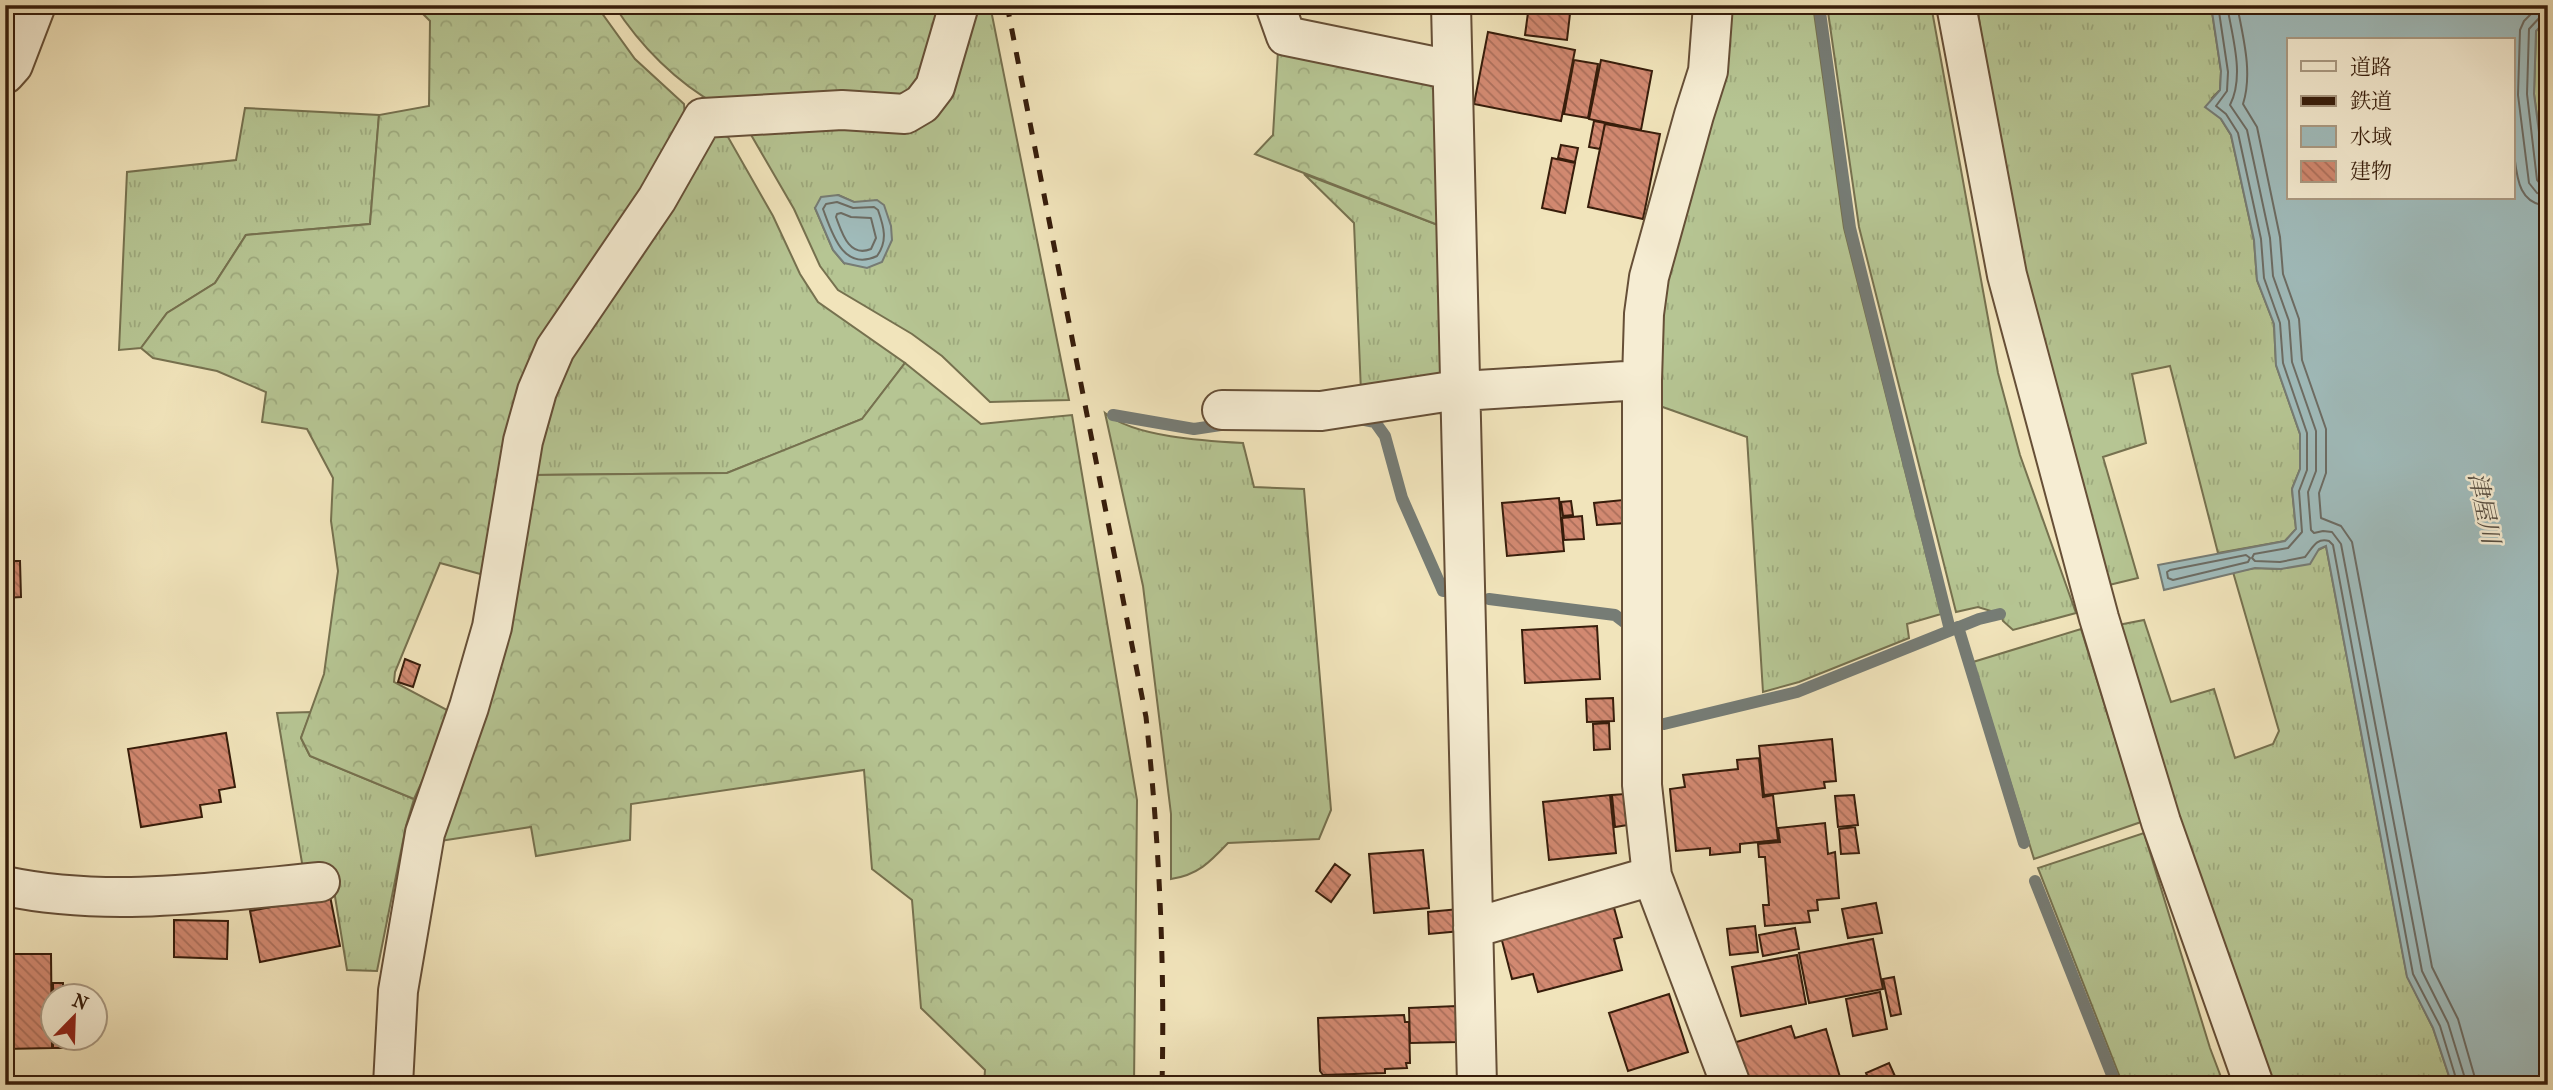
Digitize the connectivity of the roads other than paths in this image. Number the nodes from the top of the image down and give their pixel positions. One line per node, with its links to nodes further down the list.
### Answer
1 (36, 5): 8 (street)
2 (959, 5): 16 (street)
3 (1275, 5): 7 (street)
4 (1451, 5): 7 (street)
5 (1713, 5): 9 (street)
6 (1956, 5): 19 (street)
7 (1452, 70): 10 (street)
8 (5, 74)
9 (1642, 380): 10 (street); 12 (street)
10 (1460, 392): 11 (street); 15 (street)
11 (1222, 410)
12 (1652, 876): 15 (street); 18 (street)
13 (320, 882): 14 (street)
14 (5, 886)
15 (1474, 928): 17 (street)
16 (393, 1085)
17 (1478, 1085)
18 (1731, 1085)
19 (2255, 1085)

